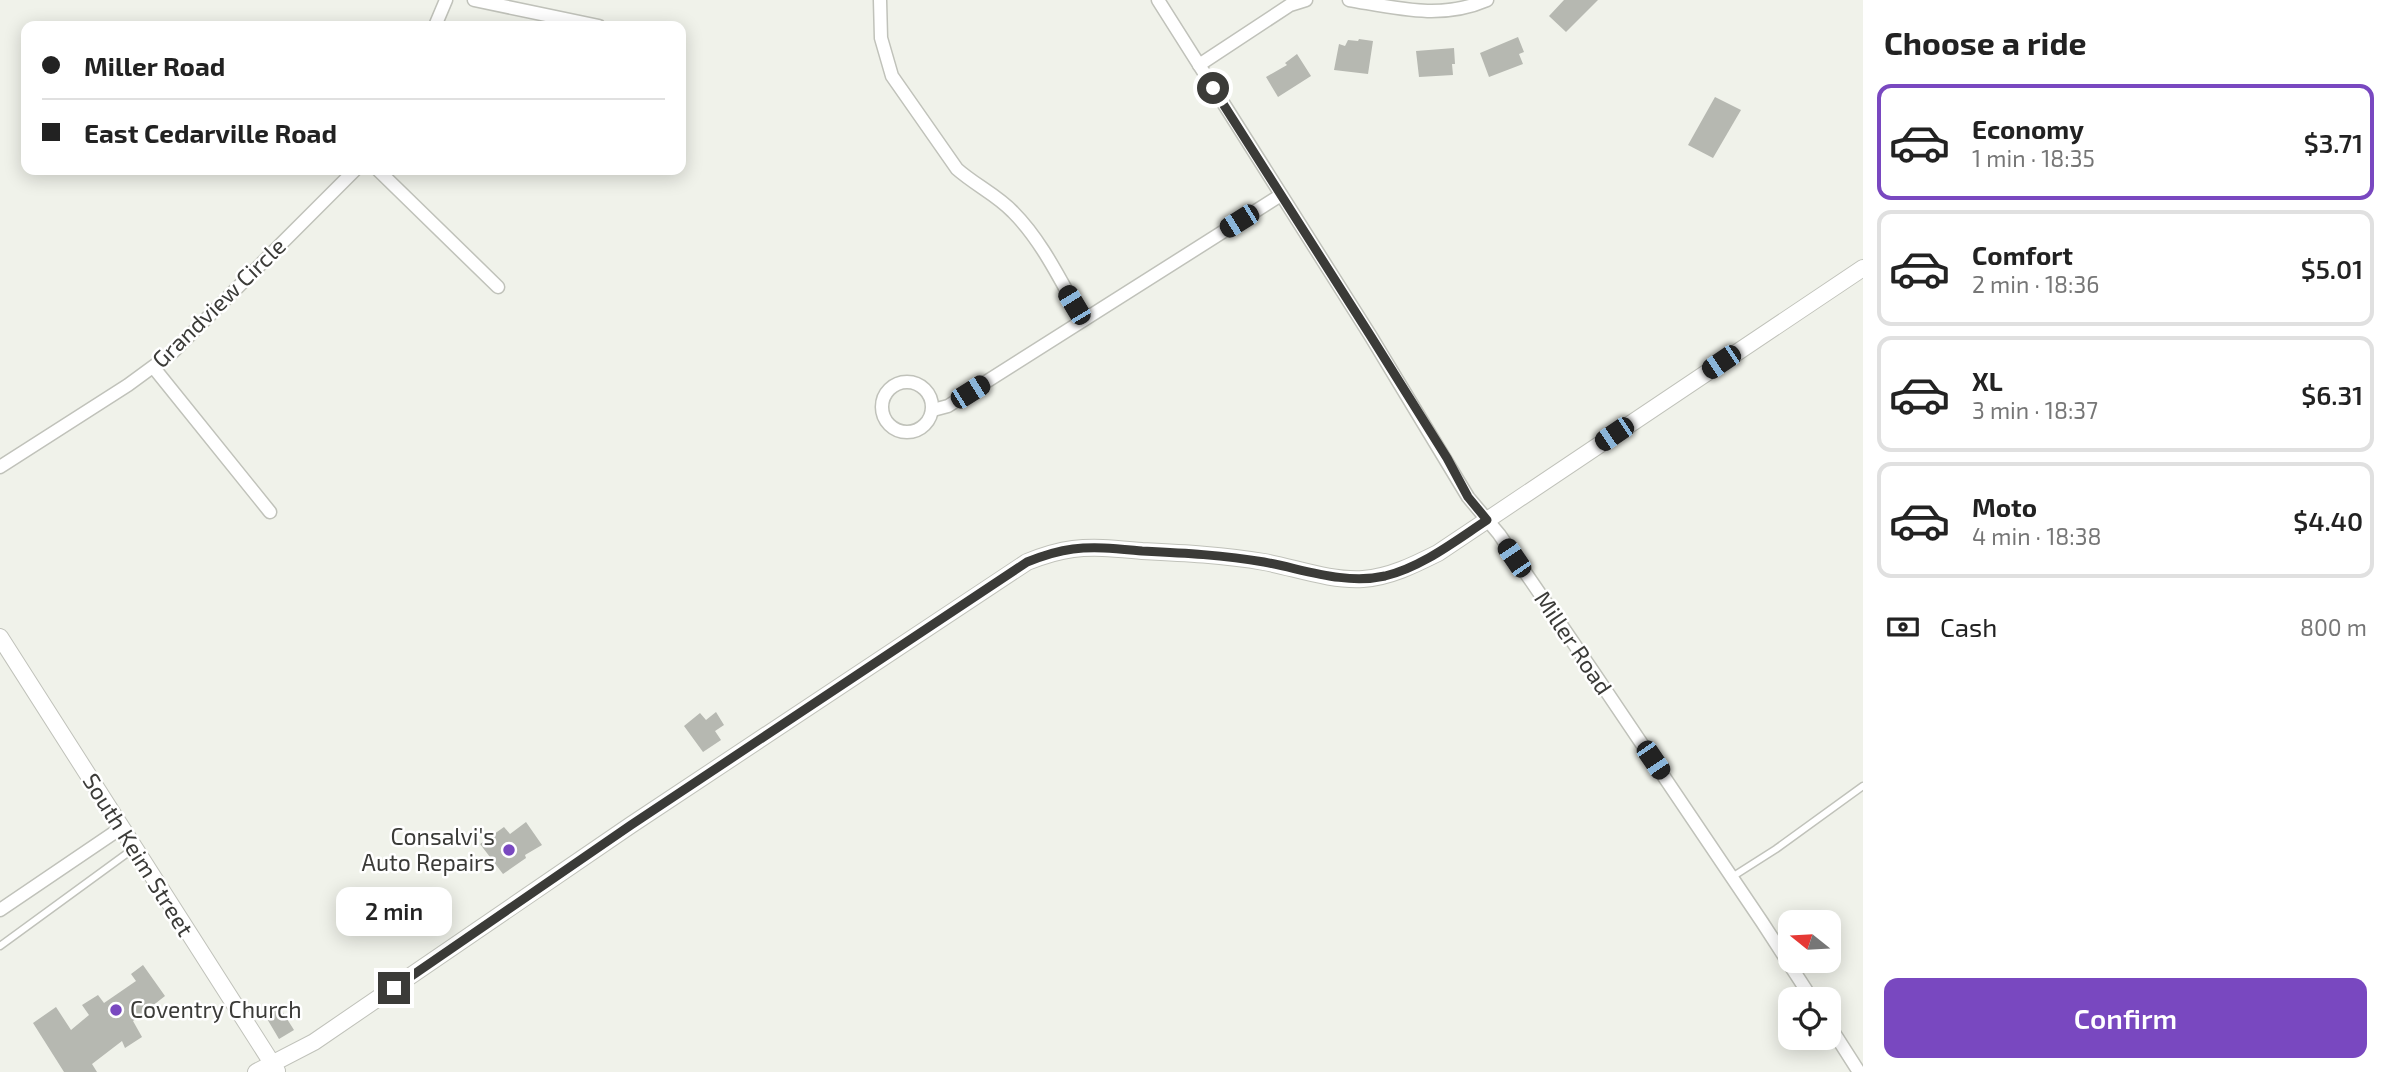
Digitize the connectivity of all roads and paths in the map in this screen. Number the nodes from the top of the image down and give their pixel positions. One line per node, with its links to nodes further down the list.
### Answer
1 (446, 0): 8 (street)
2 (474, 0): 9 (street)
3 (880, 0): 16 (street)
4 (1158, 0): 10 (street, Miller Road)
5 (1304, 0): 10 (street)
6 (1349, 0): 7 (street)
7 (1487, 0)
8 (437, 21)
9 (574, 21)
10 (1199, 65): 13 (street, Miller Road)
11 (350, 175): 17 (street, Grandview Circle)
12 (383, 175): 15 (street)
13 (1281, 195): 16 (street); 21 (street, Miller Road)
14 (1863, 268): 21 (street)
15 (498, 287)
16 (1083, 320): 18 (street)
17 (155, 368): 19 (street, Grandview Circle); 20 (street)
18 (933, 410): 18 (street)
19 (0, 467)
20 (270, 512)
21 (1487, 520): 26 (street, Miller Road); 31 (street)
22 (0, 637): 24 (street, South Keim Street)
23 (1863, 786): 26 (lane)
24 (121, 828): 25 (street, South Keim Street); 27 (street)
25 (134, 848): 28 (lane); 31 (street, South Keim Street)
26 (1732, 877): 29 (street, Miller Road)
27 (0, 910)
28 (0, 946)
29 (1804, 987)
30 (1841, 1044): 33 (street)
31 (275, 1068): 32 (street)
32 (256, 1072)
33 (1859, 1072)

